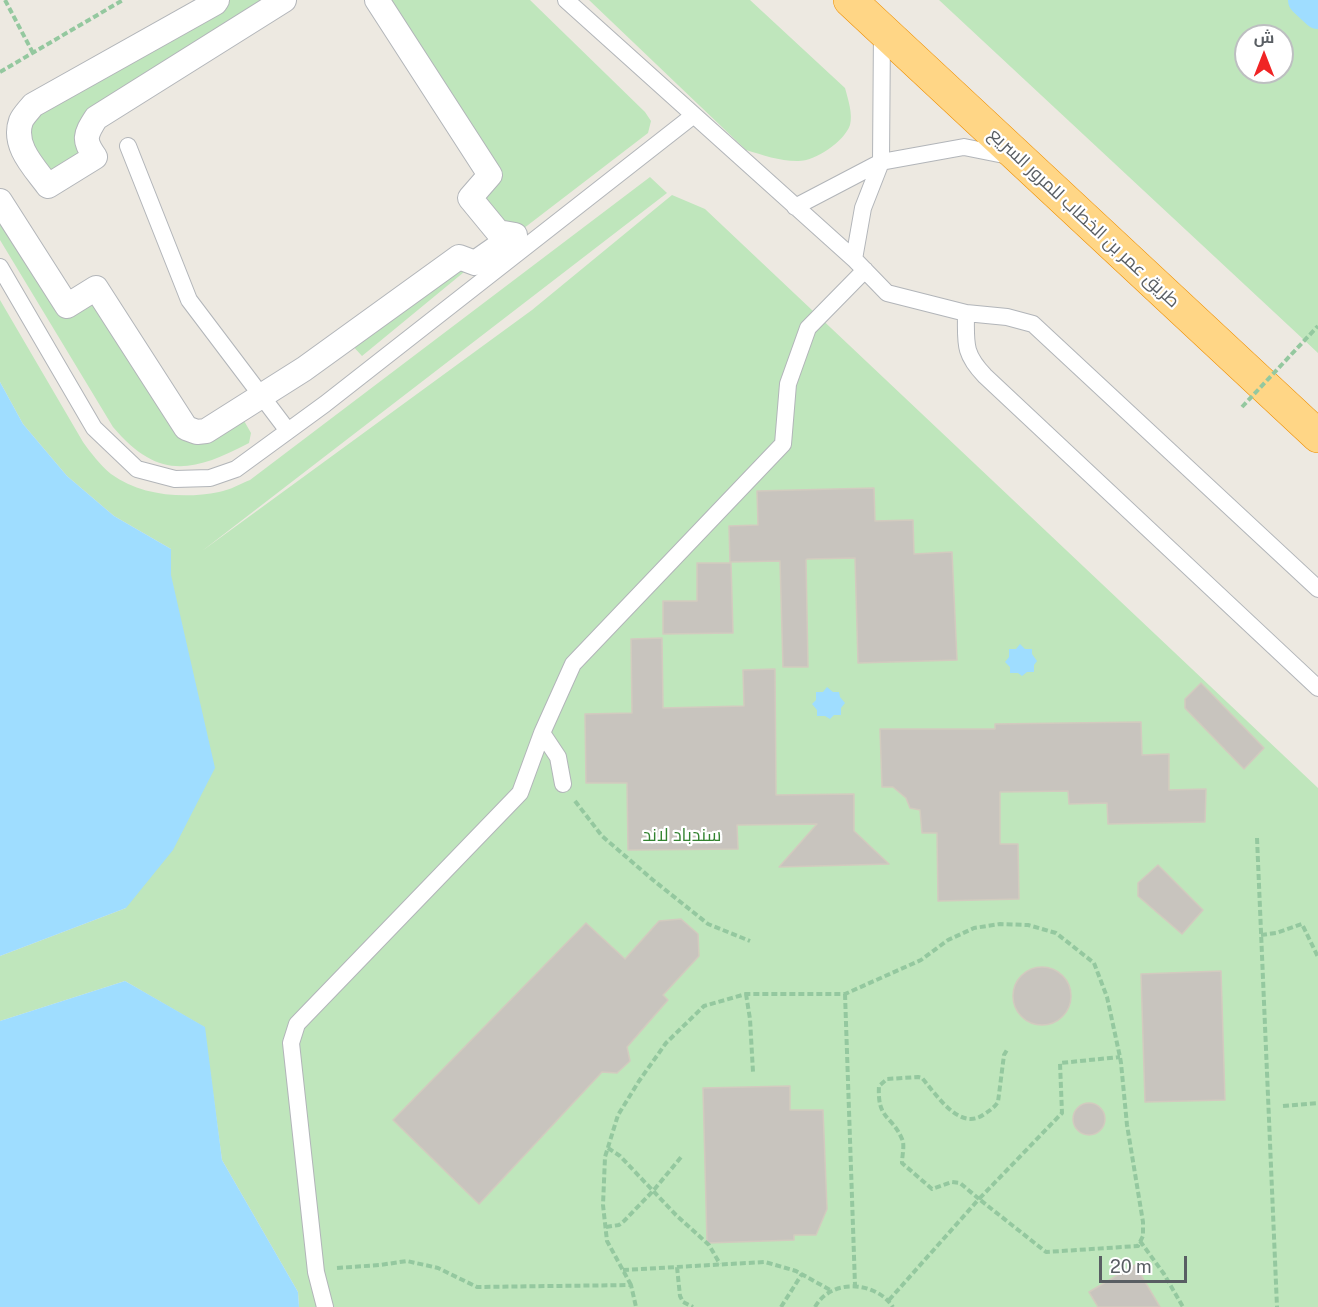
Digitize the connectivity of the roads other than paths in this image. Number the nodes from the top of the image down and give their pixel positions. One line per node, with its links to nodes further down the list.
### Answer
1 (217, 0): 2 (street)
2 (284, 0)
3 (377, 0): 11 (street)
4 (566, 0): 7 (lane)
5 (850, 0): 6 (highway, طريق عمر بن الخطاب للمرور السريع)
6 (882, 30): 9 (highway, طريق عمر بن الخطاب للمرور السريع); 10 (lane)
7 (694, 115): 12 (lane); 16 (lane)
8 (128, 146): 16 (lane)
9 (1019, 157): 10 (lane); 17 (highway, طريق عمر بن الخطاب للمرور السريع)
10 (881, 162): 12 (lane); 13 (lane)
11 (0, 201)
12 (795, 207): 13 (lane)
13 (860, 265): 15 (lane); 20 (lane)
14 (0, 267): 16 (lane)
15 (966, 313): 18 (lane); 19 (lane)
16 (288, 431)
17 (1318, 436)
18 (1318, 589)
19 (1318, 688)
20 (542, 733): 21 (lane); 22 (lane)
21 (563, 784)
22 (325, 1307)

